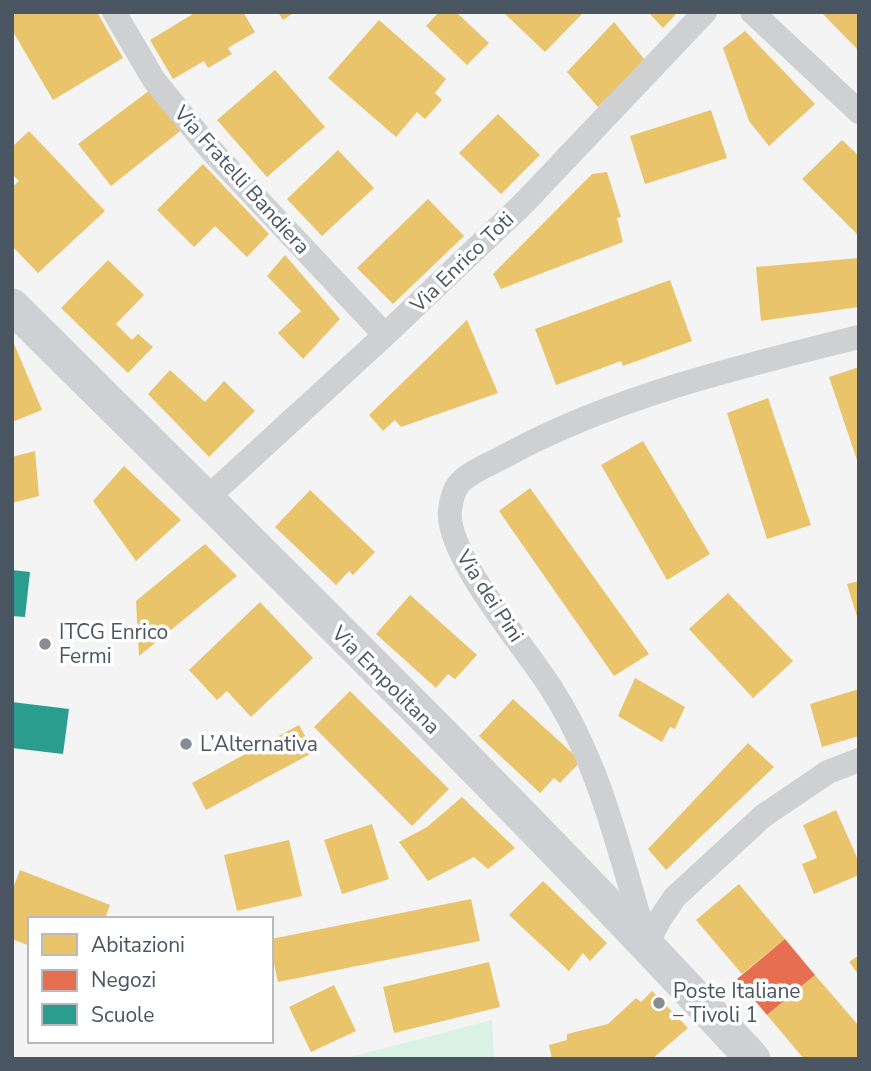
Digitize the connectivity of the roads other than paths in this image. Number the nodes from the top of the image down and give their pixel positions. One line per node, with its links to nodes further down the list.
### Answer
1 (114, 12): 6 (street, Via Fratelli Bandiera)
2 (705, 12): 6 (street, Via Enrico Toti)
3 (752, 12): 4 (street)
4 (859, 112)
5 (12, 306): 8 (main road, Via Empolitana)
6 (385, 335): 8 (street, Via Enrico Toti)
7 (859, 337): 10 (street, Via dei Pini)
8 (206, 499): 10 (main road, Via Empolitana)
9 (859, 760): 10 (street)
10 (647, 944): 11 (main road, Via Empolitana)
11 (753, 1059)

